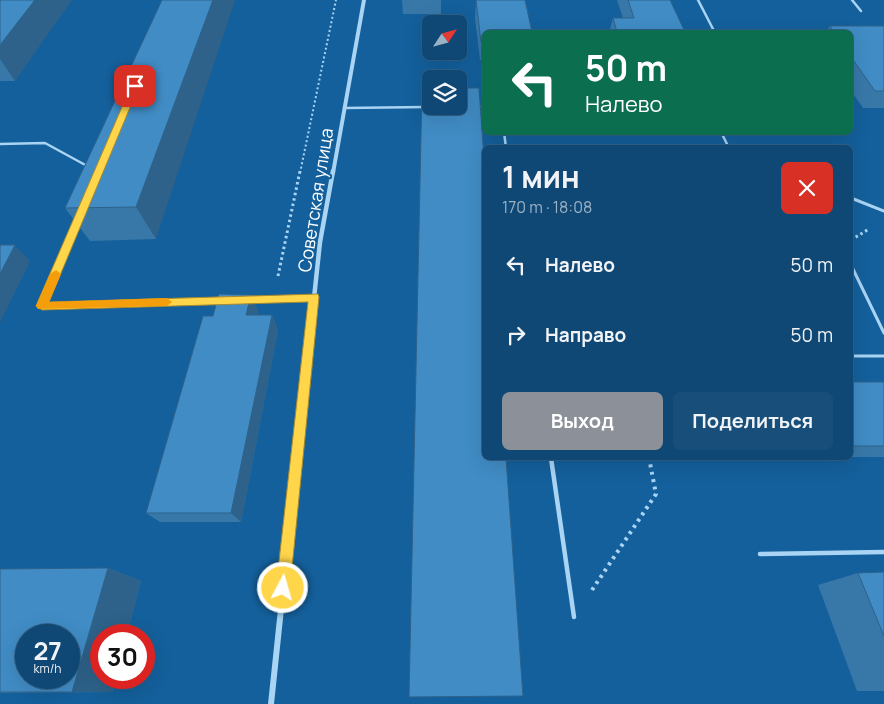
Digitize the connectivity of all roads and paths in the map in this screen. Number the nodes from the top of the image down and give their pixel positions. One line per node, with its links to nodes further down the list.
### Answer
1 (336, 0): 18 (path)
2 (364, 0): 9 (street, Советская улица)
3 (698, 0): 6 (lane)
4 (852, 0): 5 (lane)
5 (861, 11)
6 (713, 29)
7 (476, 107): 8 (lane)
8 (482, 107)
9 (344, 108): 10 (lane); 17 (street, Советская улица)
10 (422, 108)
11 (0, 144): 12 (lane)
12 (91, 168)
13 (853, 199): 14 (lane)
14 (884, 211)
15 (80, 217): 19 (lane)
16 (853, 269): 21 (lane)
17 (314, 297): 18 (lane); 29 (street, Советская улица)
18 (274, 299): 20 (lane)
19 (225, 300)
20 (245, 300)
21 (884, 333)
22 (853, 356): 23 (lane)
23 (884, 356)
24 (551, 460): 28 (lane)
25 (648, 460): 28 (path)
26 (884, 552): 27 (lane)
27 (760, 554)
28 (574, 617)
29 (271, 704)

